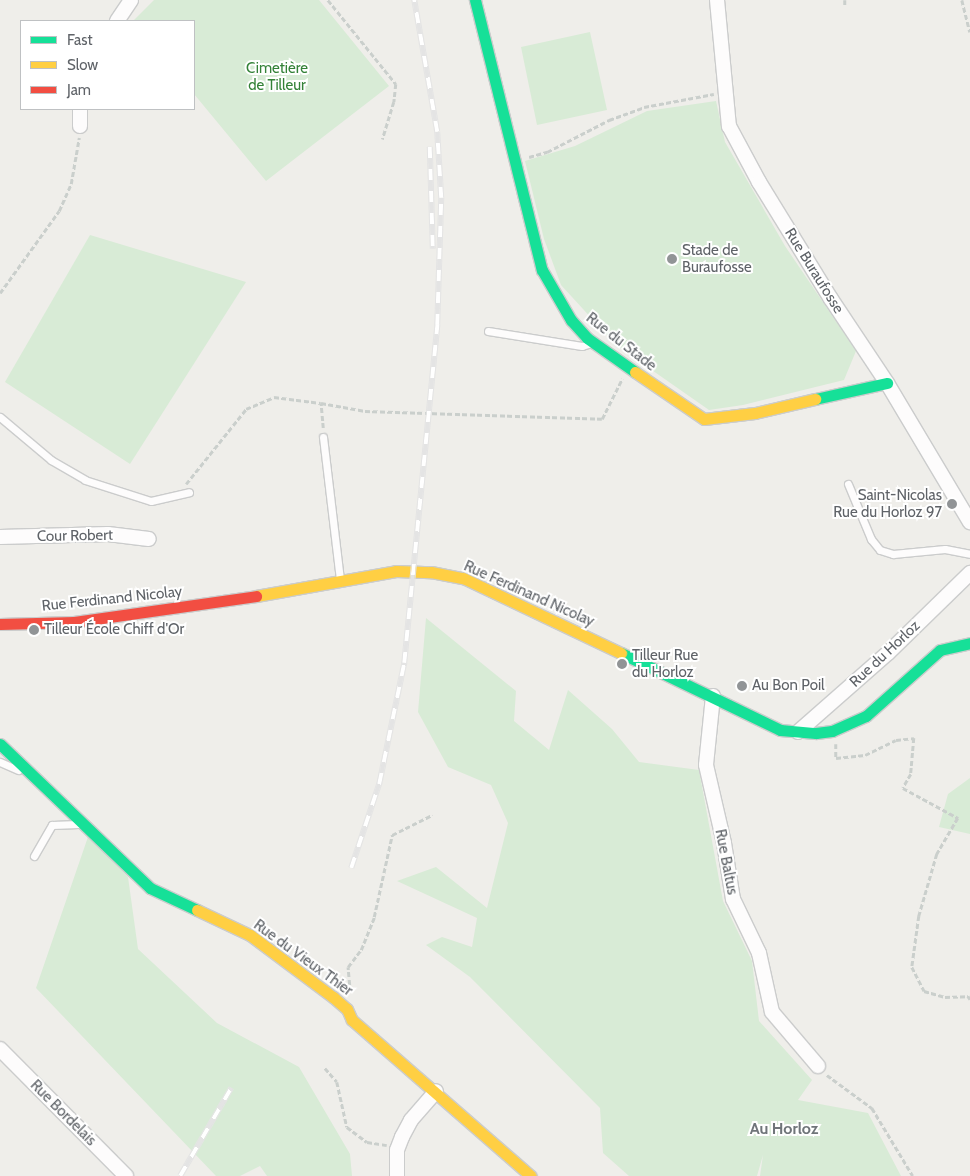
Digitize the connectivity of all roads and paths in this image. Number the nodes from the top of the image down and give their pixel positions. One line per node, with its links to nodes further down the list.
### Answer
1 (131, 0): 8 (street)
2 (328, 0): 13 (path)
3 (475, 0): 14 (street, Rue du Stade)
4 (717, 0): 10 (street, Rue Buraufosse)
5 (845, 0): 7 (path)
6 (962, 0): 9 (path)
7 (845, 7)
8 (119, 20)
9 (970, 32)
10 (726, 92): 14 (path); 19 (street, Rue Buraufosse)
11 (80, 110): 12 (street)
12 (80, 126): 15 (path)
13 (383, 139)
14 (515, 160): 17 (street, Rue du Stade)
15 (0, 293)
16 (488, 331): 17 (lane)
17 (593, 342): 18 (street, Rue du Stade)
18 (628, 367): 19 (street, Rue du Stade); 20 (path)
19 (888, 383): 26 (street, Rue Buraufosse)
20 (321, 403): 22 (path); 25 (path)
21 (0, 417): 25 (lane)
22 (323, 437): 31 (lane)
23 (848, 484): 29 (lane)
24 (189, 492): 25 (lane)
25 (181, 494)
26 (970, 522)
27 (0, 537): 28 (street, Cour Robert)
28 (149, 539)
29 (970, 554)
30 (970, 573): 35 (street, Rue du Horloz)
31 (340, 579): 32 (street, Rue Ferdinand Nicolay); 34 (street, Rue Ferdinand Nicolay)
32 (0, 624)
33 (970, 642): 35 (street, Rue Ferdinand Nicolay)
34 (713, 696): 35 (street, Rue Ferdinand Nicolay); 46 (street, Rue Baltus)
35 (798, 732)
36 (835, 740): 43 (path)
37 (0, 744): 39 (street, Rue du Vieux Thier)
38 (0, 762): 39 (lane)
39 (30, 772): 41 (street, Rue du Vieux Thier)
40 (432, 815): 44 (path)
41 (85, 824): 42 (lane); 44 (street, Rue du Vieux Thier)
42 (34, 856)
43 (970, 999)
44 (347, 1009): 48 (street, Rue du Vieux Thier)
45 (0, 1049): 50 (street, Rue Bordelais)
46 (818, 1066): 53 (path)
47 (325, 1068): 49 (path)
48 (436, 1091): 49 (street); 52 (street, Rue du Vieux Thier)
49 (398, 1147): 51 (street)
50 (126, 1176)
51 (397, 1176)
52 (531, 1176)
53 (913, 1176)

